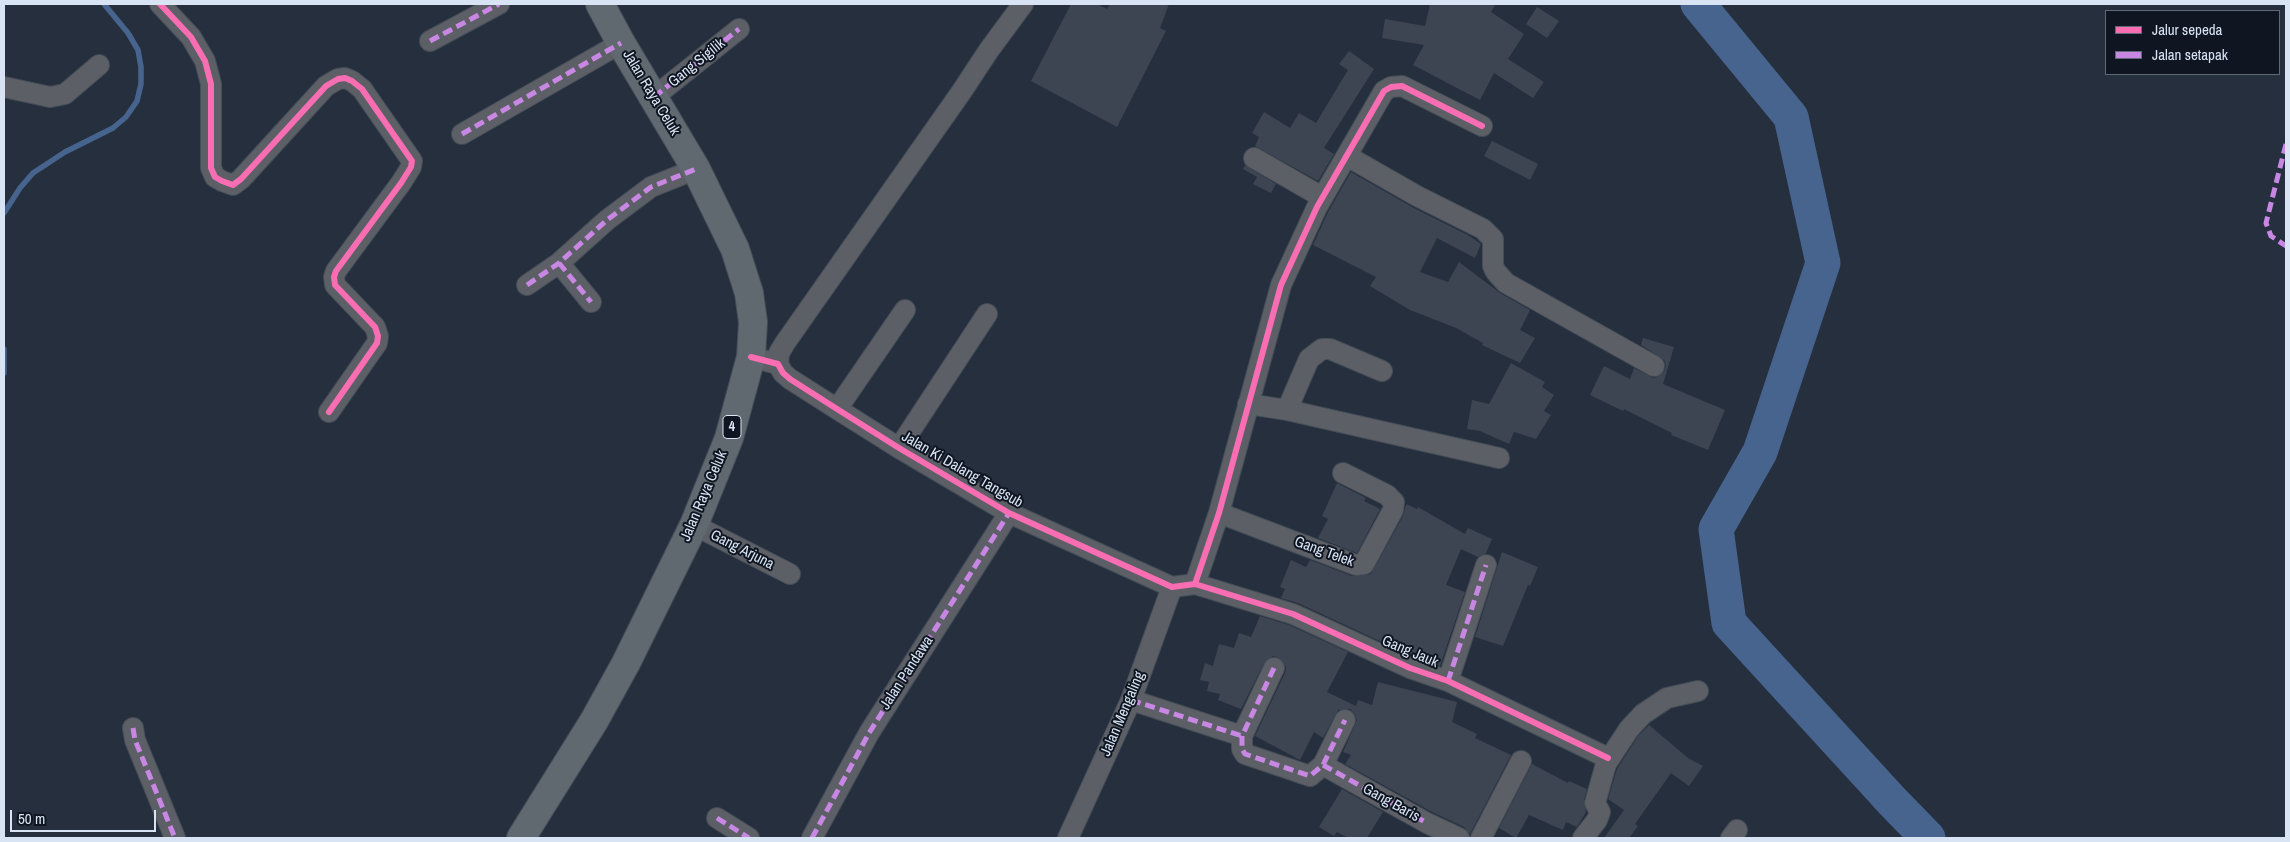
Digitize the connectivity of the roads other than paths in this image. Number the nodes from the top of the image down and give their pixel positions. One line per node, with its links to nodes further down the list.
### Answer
1 (160, 4): 29 (street)
2 (499, 4): 6 (street)
3 (600, 4): 7 (highway, Jalan Raya Celuk / 4)
4 (1023, 4): 23 (street)
5 (739, 29): 10 (street, Gang Sigilik)
6 (430, 41)
7 (621, 43): 10 (highway, Jalan Raya Celuk / 4); 12 (street)
8 (99, 65): 9 (street)
9 (4, 87)
10 (654, 97): 15 (highway, Jalan Raya Celuk / 4)
11 (1482, 126): 13 (street)
12 (462, 134)
13 (1347, 156): 16 (street); 24 (street)
14 (1254, 158): 16 (street)
15 (696, 168): 17 (street); 22 (highway, Jalan Raya Celuk / 4)
16 (1322, 197): 26 (street)
17 (558, 263): 18 (street); 19 (street)
18 (527, 285)
19 (592, 302)
20 (905, 310): 27 (street)
21 (987, 314): 30 (street)
22 (751, 357): 23 (street); 35 (highway, Jalan Raya Celuk / 4)
23 (778, 364): 27 (street, Jalan Ki Dalang Tangsub)
24 (1654, 366)
25 (1382, 370): 28 (street)
26 (1248, 404): 28 (street); 33 (street)
27 (837, 409): 30 (street, Jalan Ki Dalang Tangsub)
28 (1287, 410): 31 (street)
29 (329, 412)
30 (899, 448): 34 (street, Jalan Ki Dalang Tangsub)
31 (1499, 458)
32 (1343, 474): 33 (street, Gang Telek)
33 (1219, 512): 38 (street)
34 (1009, 513): 39 (street, Jalan Ki Dalang Tangsub); 55 (street, Jalan Pandawa)
35 (694, 525): 37 (street, Gang Arjuna); 53 (highway, Jalan Raya Celuk / 4)
36 (1486, 565): 41 (street)
37 (790, 574)
38 (1196, 584): 39 (street); 41 (street, Gang Jauk)
39 (1172, 587): 43 (street, Jalan Mengaling)
40 (1274, 668): 46 (street)
41 (1448, 682): 47 (street, Gang Jauk)
42 (1698, 691): 47 (street)
43 (1131, 700): 46 (street); 56 (street, Jalan Mengaling)
44 (1345, 720): 49 (street)
45 (133, 728): 52 (street)
46 (1242, 736): 49 (street)
47 (1608, 758): 59 (street)
48 (1521, 761): 58 (street)
49 (1323, 765): 51 (street, Gang Baris)
50 (717, 818): 54 (street)
51 (1424, 831): 57 (street, Gang Baris)
52 (175, 838)
53 (521, 838)
54 (749, 838)
55 (812, 838)
56 (1068, 838)
57 (1459, 838)
58 (1481, 838)
59 (1583, 838)

